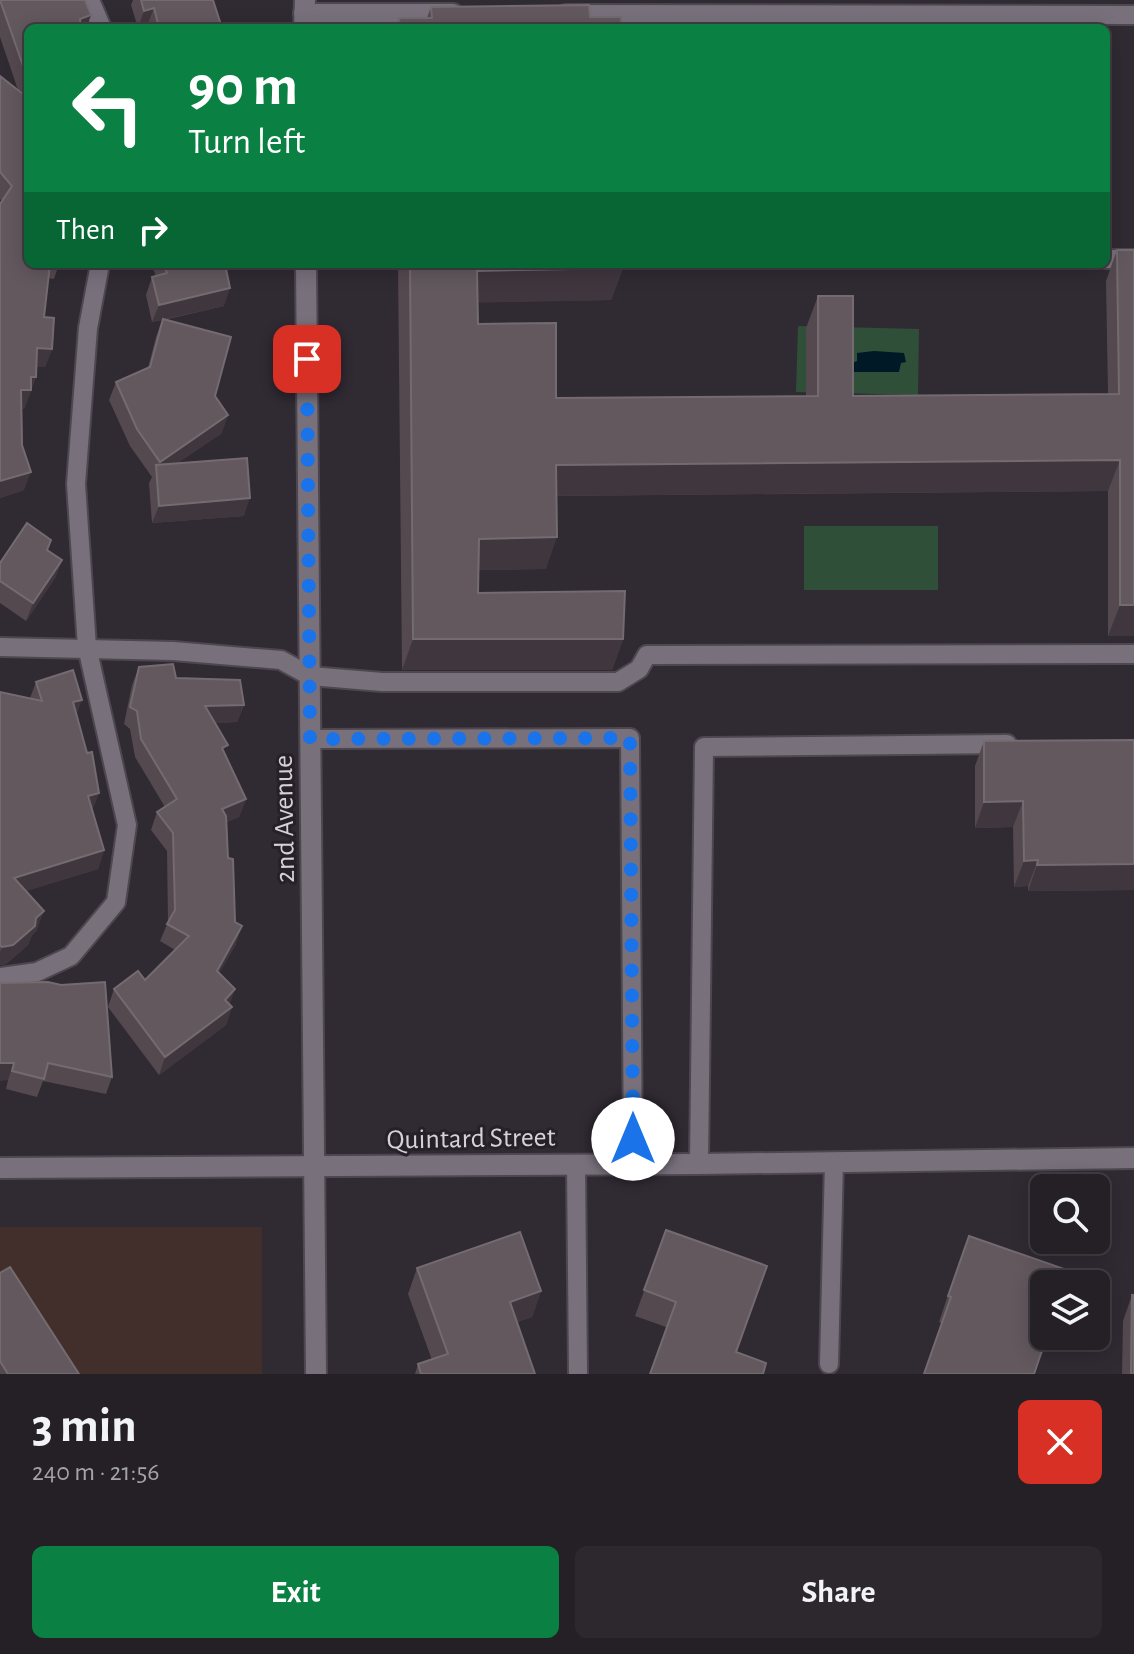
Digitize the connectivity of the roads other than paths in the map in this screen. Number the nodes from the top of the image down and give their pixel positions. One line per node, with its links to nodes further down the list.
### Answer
1 (90, 0): 6 (lane)
2 (470, 13): 3 (lane)
3 (304, 14)
4 (549, 14): 5 (lane)
5 (1134, 15)
6 (100, 24)
7 (1110, 259): 8 (lane)
8 (1134, 259)
9 (99, 268): 12 (lane)
10 (306, 268): 14 (street, 2nd Avenue)
11 (0, 647): 12 (lane)
12 (87, 647): 14 (lane); 17 (lane)
13 (1134, 654): 14 (lane)
14 (310, 676): 15 (street, 2nd Avenue)
15 (310, 739): 20 (lane); 23 (street, 2nd Avenue)
16 (1026, 743): 22 (lane)
17 (0, 977)
18 (1134, 1158): 19 (street, Quintard Street)
19 (834, 1162): 22 (street, Quintard Street); 25 (lane)
20 (633, 1163): 21 (street, Quintard Street); 22 (street, Quintard Street)
21 (576, 1164): 23 (street, Quintard Street); 27 (lane)
22 (699, 1164)
23 (315, 1166): 24 (street, Quintard Street); 26 (street, 2nd Avenue)
24 (0, 1168)
25 (829, 1364)
26 (316, 1374)
27 (578, 1374)

